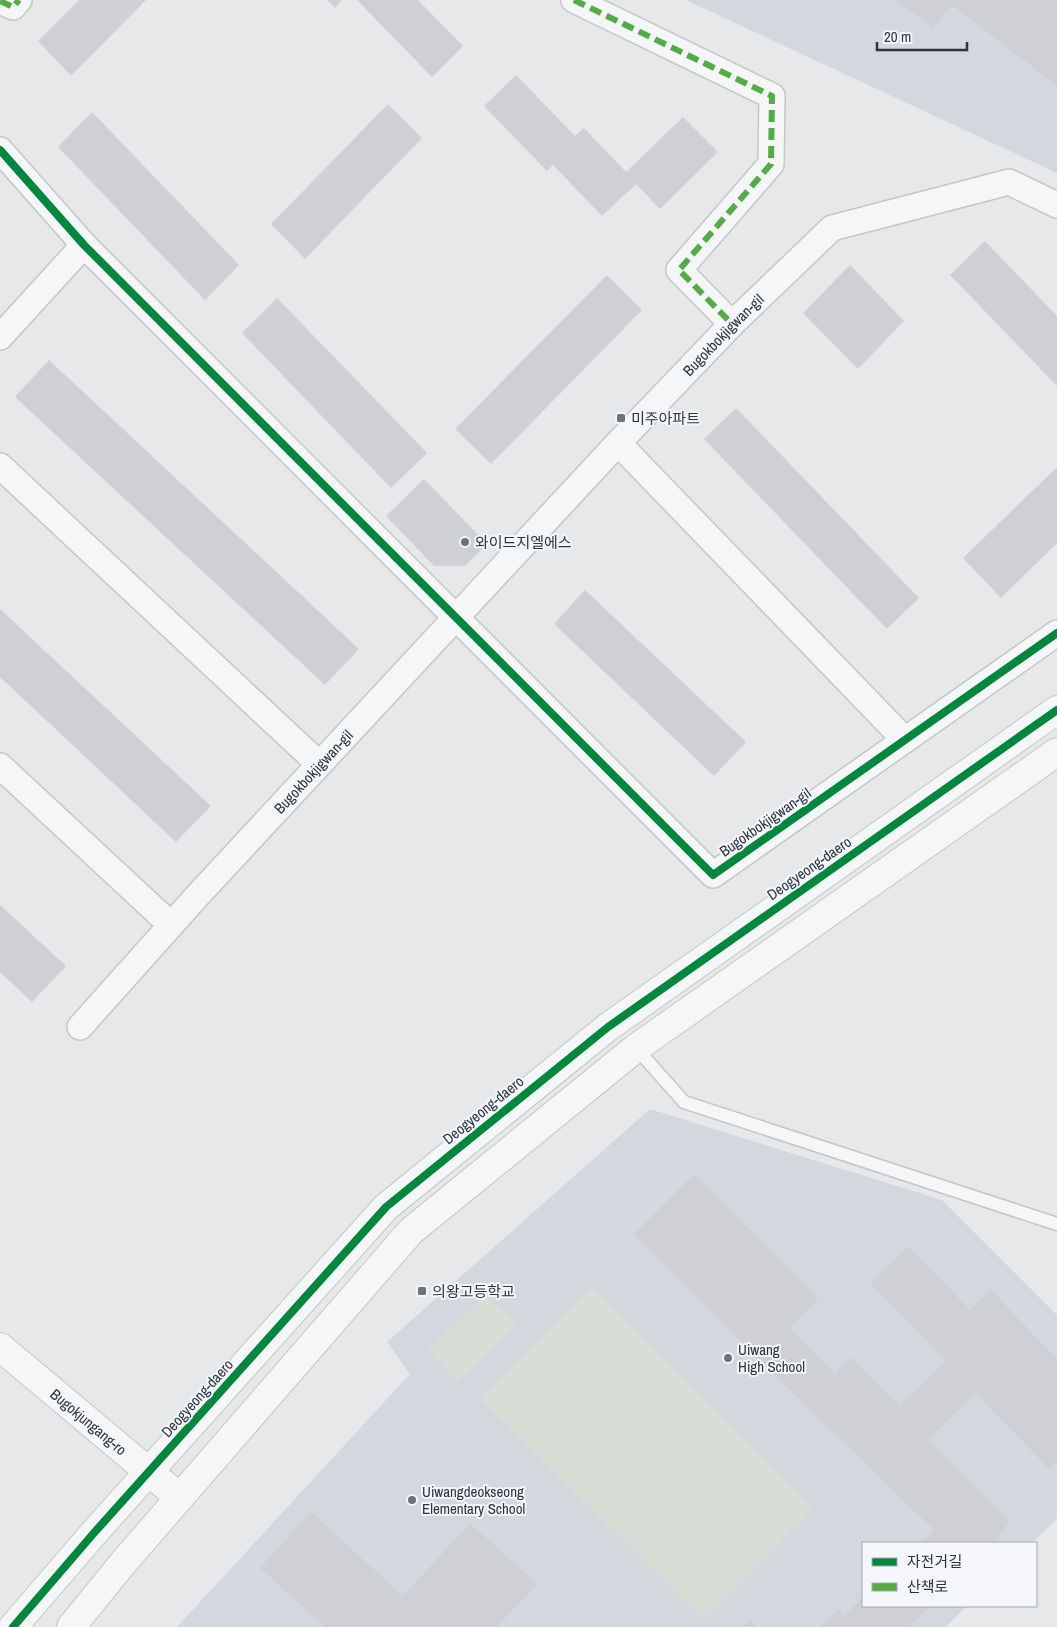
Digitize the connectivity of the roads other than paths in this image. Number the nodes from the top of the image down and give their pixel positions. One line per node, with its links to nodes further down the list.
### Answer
1 (19, 0): 3 (street)
2 (574, 0): 7 (street)
3 (0, 1)
4 (0, 150): 6 (street)
5 (1057, 205): 7 (street, Bugokbokjigwan-gil)
6 (84, 245): 8 (street); 11 (street)
7 (732, 324): 9 (street, Bugokbokjigwan-gil)
8 (0, 337)
9 (618, 444): 11 (street, Bugokbokjigwan-gil); 14 (street)
10 (0, 466): 16 (street)
11 (455, 618): 14 (street, Bugokbokjigwan-gil); 16 (street, Bugokbokjigwan-gil)
12 (1057, 633): 14 (street, Bugokbokjigwan-gil)
13 (1057, 710): 23 (street, Deogyeong-daero)
14 (905, 740)
15 (1057, 752): 20 (street)
16 (319, 764): 18 (street, Bugokbokjigwan-gil)
17 (0, 766): 18 (street)
18 (171, 925): 19 (street, Bugokbokjigwan-gil)
19 (80, 1027)
20 (636, 1048): 21 (lane); 24 (street)
21 (1057, 1224)
22 (0, 1346): 23 (street, Bugokjungang-ro)
23 (149, 1472): 24 (street, Bugokjungang-ro); 25 (street, Deogyeong-daero)
24 (179, 1497): 26 (street)
25 (13, 1627)
26 (71, 1627)

